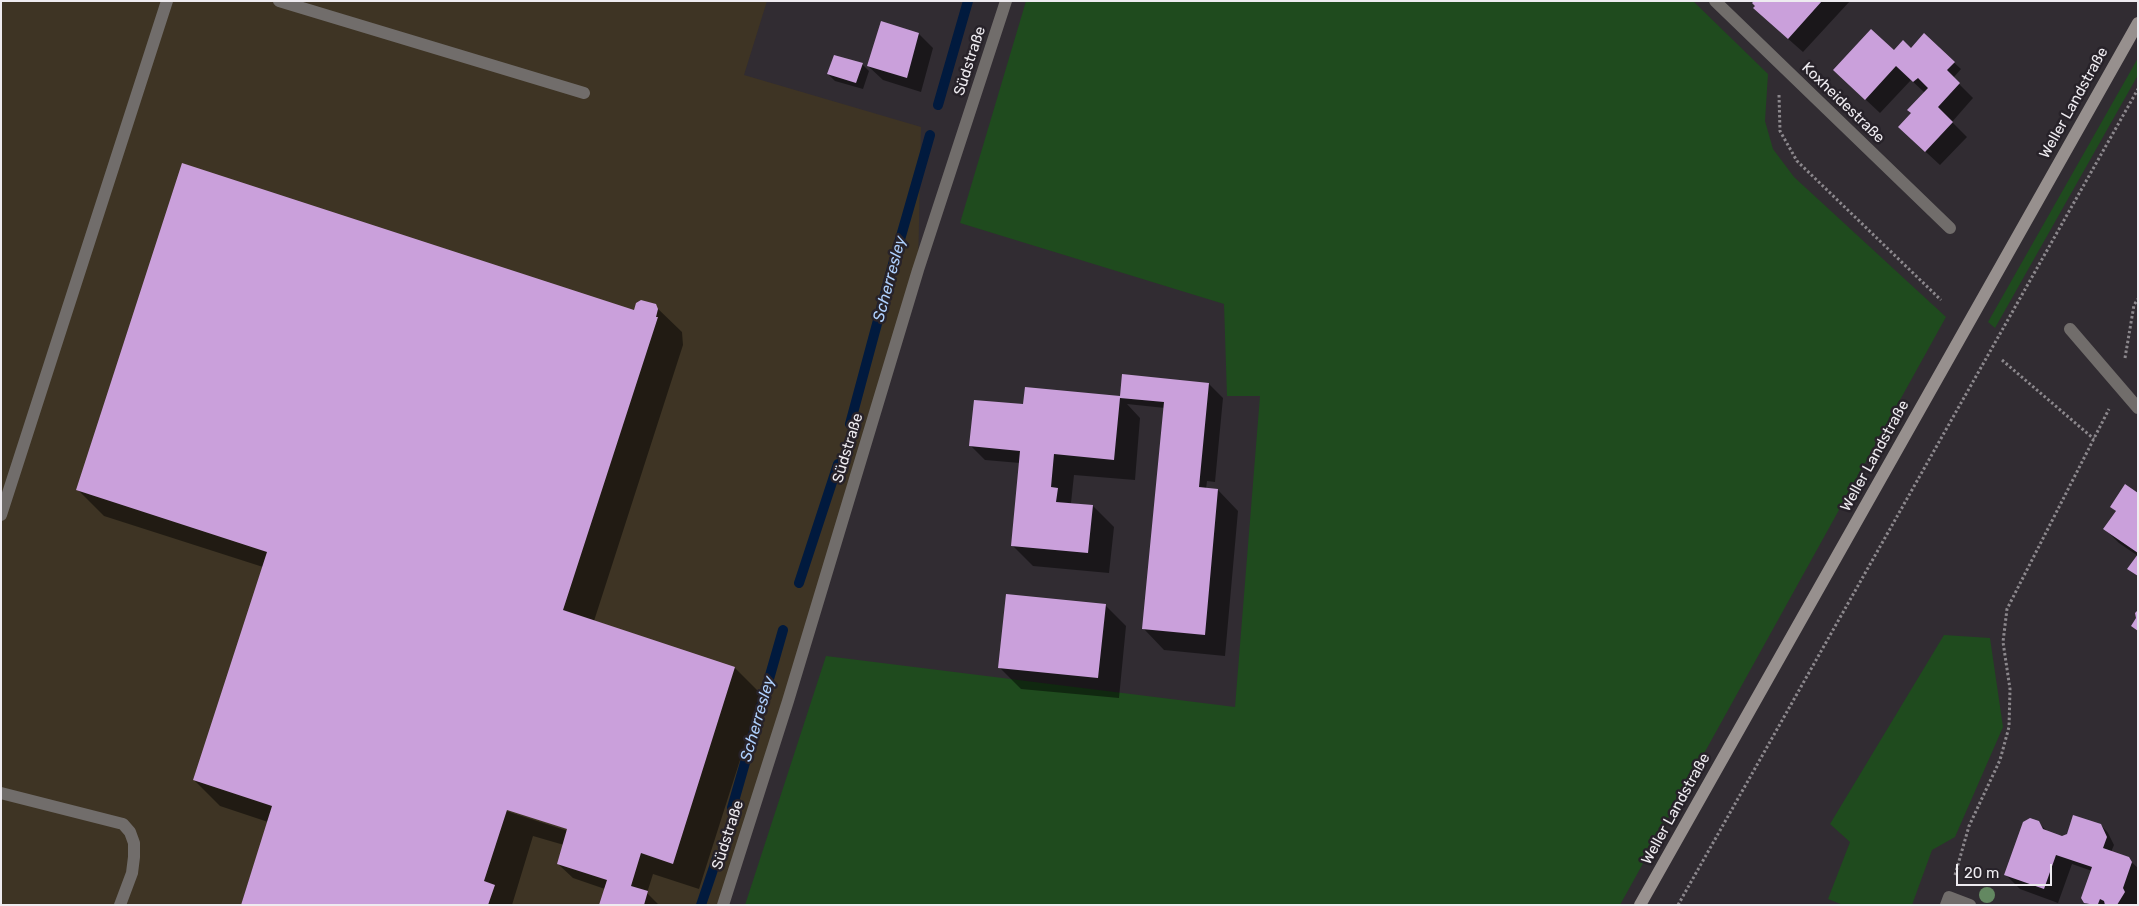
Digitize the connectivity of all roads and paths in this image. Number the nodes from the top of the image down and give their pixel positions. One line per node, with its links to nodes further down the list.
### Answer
1 (167, 1): 17 (street)
2 (279, 1): 8 (street)
3 (1006, 1): 21 (street, Südstraße)
4 (1715, 1): 6 (street, Koxheidestraße)
5 (2138, 23): 22 (main road, Weller Landstraße)
6 (1779, 64): 9 (street, Koxheidestraße); 11 (path)
7 (2138, 90): 23 (path)
8 (584, 93)
9 (1950, 228)
10 (2138, 299): 14 (path)
11 (1941, 300)
12 (2070, 329): 14 (street)
13 (2002, 360): 16 (path)
14 (2120, 388): 15 (street); 16 (path)
15 (2138, 408)
16 (2094, 439): 19 (path)
17 (1, 515)
18 (1, 793): 20 (street)
19 (1947, 901): 24 (street)
20 (120, 905)
21 (723, 905)
22 (1640, 905)
23 (1678, 905)
24 (1970, 905)

